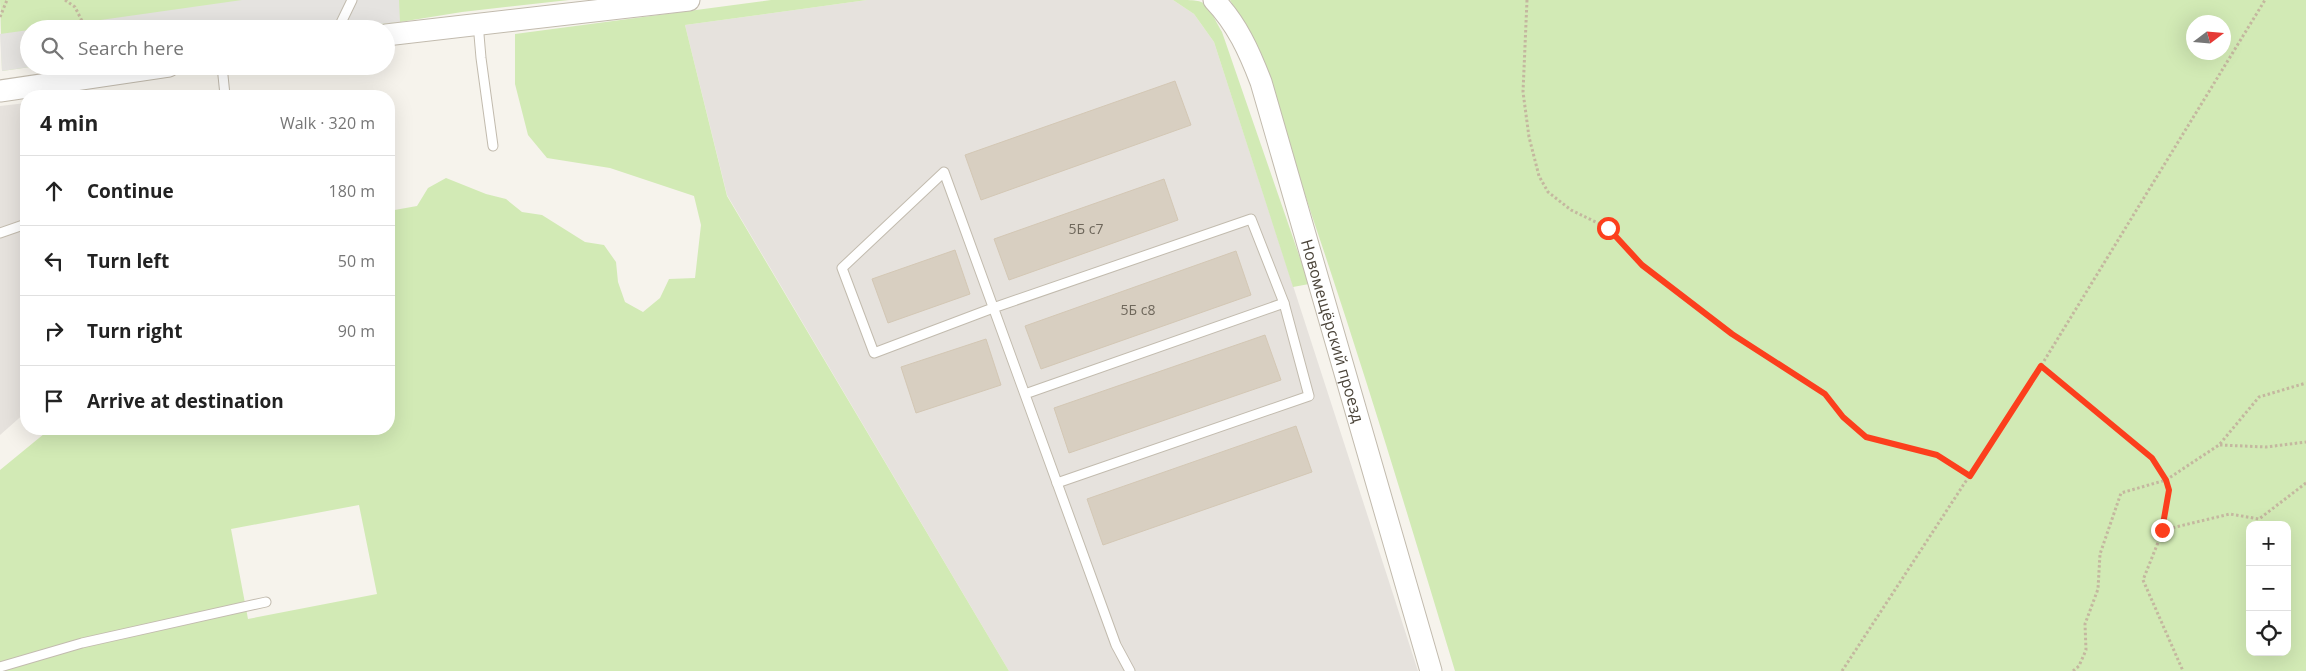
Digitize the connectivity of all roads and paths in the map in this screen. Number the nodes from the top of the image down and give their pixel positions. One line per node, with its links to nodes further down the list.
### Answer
1 (7, 0): 8 (path)
2 (65, 0): 9 (path)
3 (352, 0): 10 (lane)
4 (689, 0): 11 (street)
5 (1214, 0): 35 (street, Новомещёрский проезд)
6 (1527, 0): 27 (path)
7 (2265, 0): 22 (path)
8 (0, 17)
9 (81, 20)
10 (342, 20)
11 (478, 23): 12 (street); 17 (lane)
12 (395, 34)
13 (108, 75): 16 (street)
14 (223, 75): 15 (lane)
15 (224, 90)
16 (0, 91)
17 (493, 146)
18 (20, 226): 19 (lane)
19 (0, 233)
20 (1284, 303): 21 (lane); 24 (lane); 29 (lane)
21 (993, 308): 21 (lane); 24 (lane)
22 (2041, 366): 27 (path); 28 (path)
23 (2306, 383): 26 (path)
24 (1025, 394): 29 (lane)
25 (2306, 442): 26 (path)
26 (2219, 445): 28 (path)
27 (1970, 476): 36 (path)
28 (2166, 480): 31 (path); 37 (path)
29 (1057, 483): 34 (lane)
30 (2306, 483): 31 (path)
31 (2162, 530): 38 (path)
32 (266, 602): 33 (lane)
33 (0, 667)
34 (1130, 671)
35 (1431, 671)
36 (1842, 671)
37 (2073, 671)
38 (2183, 671)

